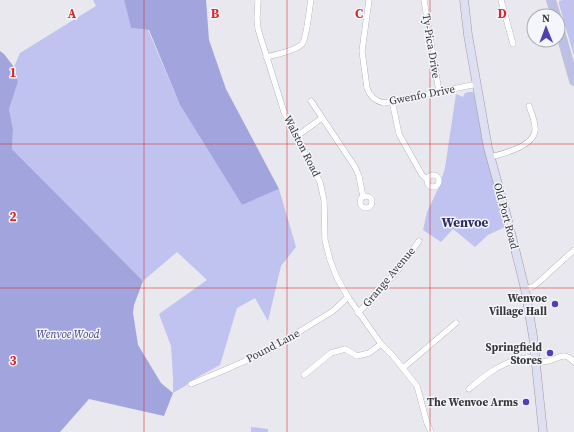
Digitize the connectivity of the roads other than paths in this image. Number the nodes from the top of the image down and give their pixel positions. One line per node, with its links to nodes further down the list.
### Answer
1 (258, 0): 9 (street, Walston Road)
2 (311, 0): 9 (street)
3 (369, 0): 14 (street, Gwenfo Drive)
4 (424, 0): 12 (street, Ty-Pica Drive)
5 (464, 0): 11 (street, Old Port Road)
6 (501, 0): 7 (street)
7 (513, 44)
8 (565, 48): 10 (main road)
9 (266, 57): 17 (street, Walston Road)
10 (574, 81)
11 (477, 84): 12 (street, Gwenfo Drive); 18 (street, Old Port Road)
12 (439, 92): 14 (street, Gwenfo Drive)
13 (311, 101): 16 (street)
14 (392, 101): 19 (street)
15 (530, 106): 18 (street)
16 (322, 118): 17 (street); 20 (street)
17 (297, 136): 24 (street, Walston Road)
18 (490, 157): 23 (street, Old Port Road)
19 (428, 180)
20 (363, 197)
21 (419, 241): 25 (street, Grange Avenue)
22 (574, 250): 23 (street)
23 (525, 289): 28 (street, Old Port Road)
24 (348, 297): 25 (street, Walston Road); 32 (street, Pound Lane)
25 (358, 312): 27 (street, Walston Road)
26 (456, 323): 30 (street)
27 (381, 344): 30 (street, Walston Road); 31 (street)
28 (535, 360): 29 (street); 33 (street); 35 (street, Old Port Road)
29 (574, 362)
30 (403, 368): 34 (street, Walston Road)
31 (304, 375)
32 (191, 384)
33 (469, 389)
34 (431, 432)
35 (543, 432)

